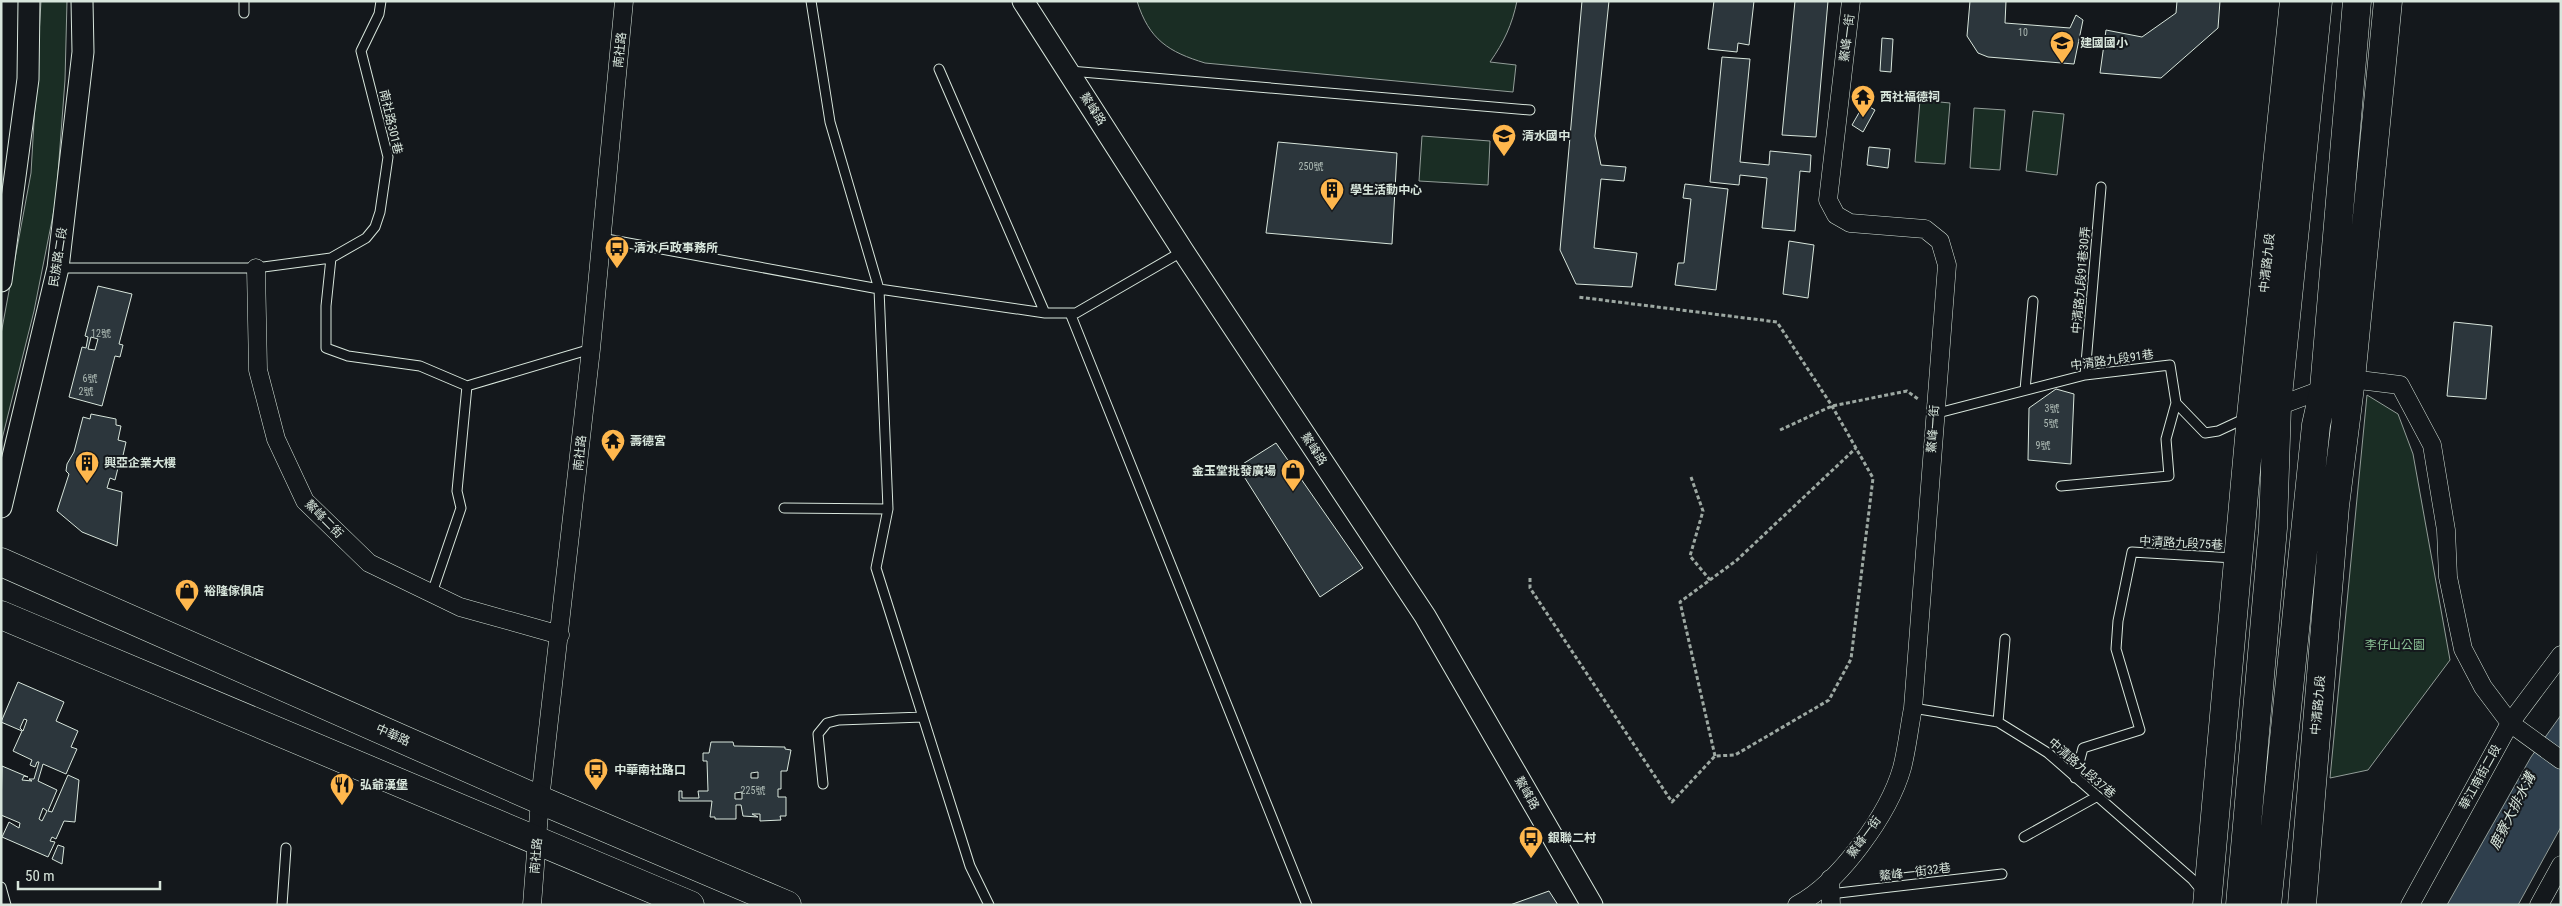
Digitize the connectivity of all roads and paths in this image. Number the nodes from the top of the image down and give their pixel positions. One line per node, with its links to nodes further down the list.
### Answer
1 (29, 1): 23 (street)
2 (82, 1): 21 (street, 民族路二段)
3 (244, 1): 13 (lane)
4 (381, 1): 20 (lane, 南社路301巷)
5 (624, 1): 18 (street, 南社路)
6 (811, 1): 24 (lane)
7 (1023, 1): 15 (street, 鰲峰路)
8 (1851, 1): 38 (street, 鰲峰一街)
9 (2294, 1): 39 (main road, 中清路九段)
10 (2318, 1): 37 (main road, 中清路九段)
11 (2357, 1): 33 (main road, 中清路九段)
12 (2388, 1): 31 (main road, 中清路九段)
13 (244, 13)
14 (939, 69): 27 (lane)
15 (1068, 71): 16 (lane); 19 (street, 鰲峰路)
16 (1530, 110)
17 (2101, 187): 30 (lane, 中清路九段91巷30弄)
18 (601, 238): 24 (lane); 29 (street, 南社路)
19 (1183, 251): 28 (lane); 83 (street, 鰲峰路)
20 (331, 258): 22 (lane); 32 (lane)
21 (58, 268): 22 (lane); 45 (street, 民族路二段)
22 (256, 268): 53 (street, 鰲峰二街)
23 (2, 278)
24 (879, 289): 27 (lane); 47 (lane)
25 (1578, 297): 36 (path)
26 (2033, 301): 34 (lane)
27 (1045, 313): 28 (lane)
28 (1070, 313): 82 (lane)
29 (591, 349): 32 (lane); 55 (street, 南社路)
30 (2085, 375): 34 (lane, 中清路九段91巷); 35 (lane, 中清路九段91巷)
31 (2351, 379): 33 (street); 44 (main road, 中清路九段); 61 (street)
32 (467, 386): 53 (lane)
33 (2324, 388): 37 (street); 44 (main road, 中清路九段); 86 (main road, 中清路九段)
34 (2025, 390): 38 (lane, 中清路九段91巷)
35 (2176, 402): 39 (lane); 43 (lane)
36 (1832, 406): 38 (path); 40 (path); 41 (path)
37 (2277, 406): 39 (street); 48 (main road, 中清路九段); 85 (main road, 中清路九段)
38 (1934, 414): 58 (street, 鰲峰一街)
39 (2251, 416): 48 (main road, 中清路九段)
40 (1780, 430)
41 (1856, 448): 52 (path); 62 (path)
42 (1690, 477): 52 (path)
43 (2061, 486)
44 (2335, 506): 87 (main road, 中清路九段)
45 (1, 507)
46 (784, 508): 47 (lane)
47 (888, 509): 59 (lane)
48 (2243, 525): 49 (main road, 中清路九段)
49 (2240, 558): 64 (lane, 中清路九段75巷); 75 (main road, 中清路九段)
50 (1, 562): 67 (main road, 中華路)
51 (1530, 578): 62 (path)
52 (1710, 580): 62 (path)
53 (432, 594): 55 (street, 鰲峰二街)
54 (1, 615): 69 (main road)
55 (560, 635): 67 (street, 南社路)
56 (2005, 639): 60 (lane)
57 (2561, 655): 61 (street, 華江南街二段)
58 (1913, 708): 60 (lane, 中清路九段37巷); 74 (street, 鰲峰一街)
59 (923, 717): 65 (lane); 81 (lane)
60 (1998, 722): 64 (lane, 中清路九段37巷)
61 (2510, 723): 63 (street); 88 (street, 華江南街二段)
62 (1715, 756)
63 (2561, 760)
64 (2075, 778): 66 (lane, 中清路九段37巷)
65 (823, 784)
66 (2096, 797): 68 (lane); 75 (lane, 中清路九段37巷)
67 (540, 800): 69 (street, 南社路); 80 (main road, 中華路)
68 (2024, 837)
69 (538, 841): 78 (street, 南社路); 79 (main road)
70 (286, 848): 77 (lane)
71 (2561, 865): 89 (street)
72 (2002, 874): 74 (lane, 鰲峰一街32巷)
73 (1, 887): 76 (lane)
74 (1830, 892): 84 (street, 鰲峰一街)
75 (2207, 901)
76 (6, 905)
77 (282, 905)
78 (532, 905)
79 (690, 905)
80 (787, 905)
81 (989, 905)
82 (1307, 905)
83 (1592, 905)
84 (1797, 905)
85 (2240, 905)
86 (2267, 905)
87 (2302, 905)
88 (2410, 905)
89 (2539, 905)

